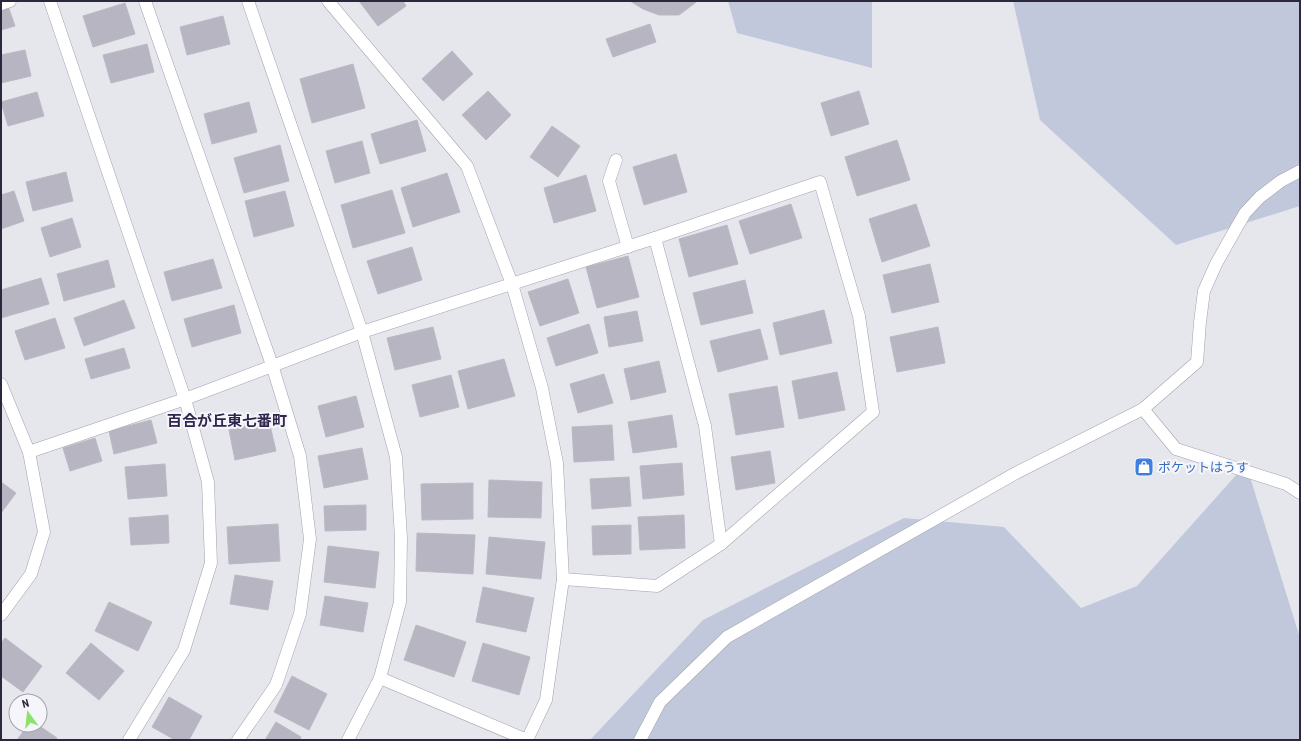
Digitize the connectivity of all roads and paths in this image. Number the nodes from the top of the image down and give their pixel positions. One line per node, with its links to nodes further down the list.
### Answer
1 (10, 1): 6 (street)
2 (50, 1): 15 (street)
3 (145, 1): 13 (street)
4 (248, 1): 12 (street)
5 (328, 1): 11 (street)
6 (1, 4)
7 (616, 160): 10 (street)
8 (1300, 172): 16 (street)
9 (655, 238): 10 (street); 19 (street); 19 (street)
10 (628, 247): 11 (street)
11 (512, 284): 12 (street); 20 (street)
12 (362, 332): 13 (street); 22 (street)
13 (272, 365): 15 (street); 24 (street)
14 (1, 384): 17 (street)
15 (185, 399): 17 (street); 23 (street)
16 (1143, 409): 18 (street); 27 (street)
17 (29, 452): 21 (street)
18 (1300, 493)
19 (721, 544): 20 (street)
20 (563, 579): 26 (street)
21 (1, 615)
22 (380, 678): 25 (street); 26 (street)
23 (129, 740)
24 (238, 740)
25 (348, 740)
26 (527, 740)
27 (640, 740)

